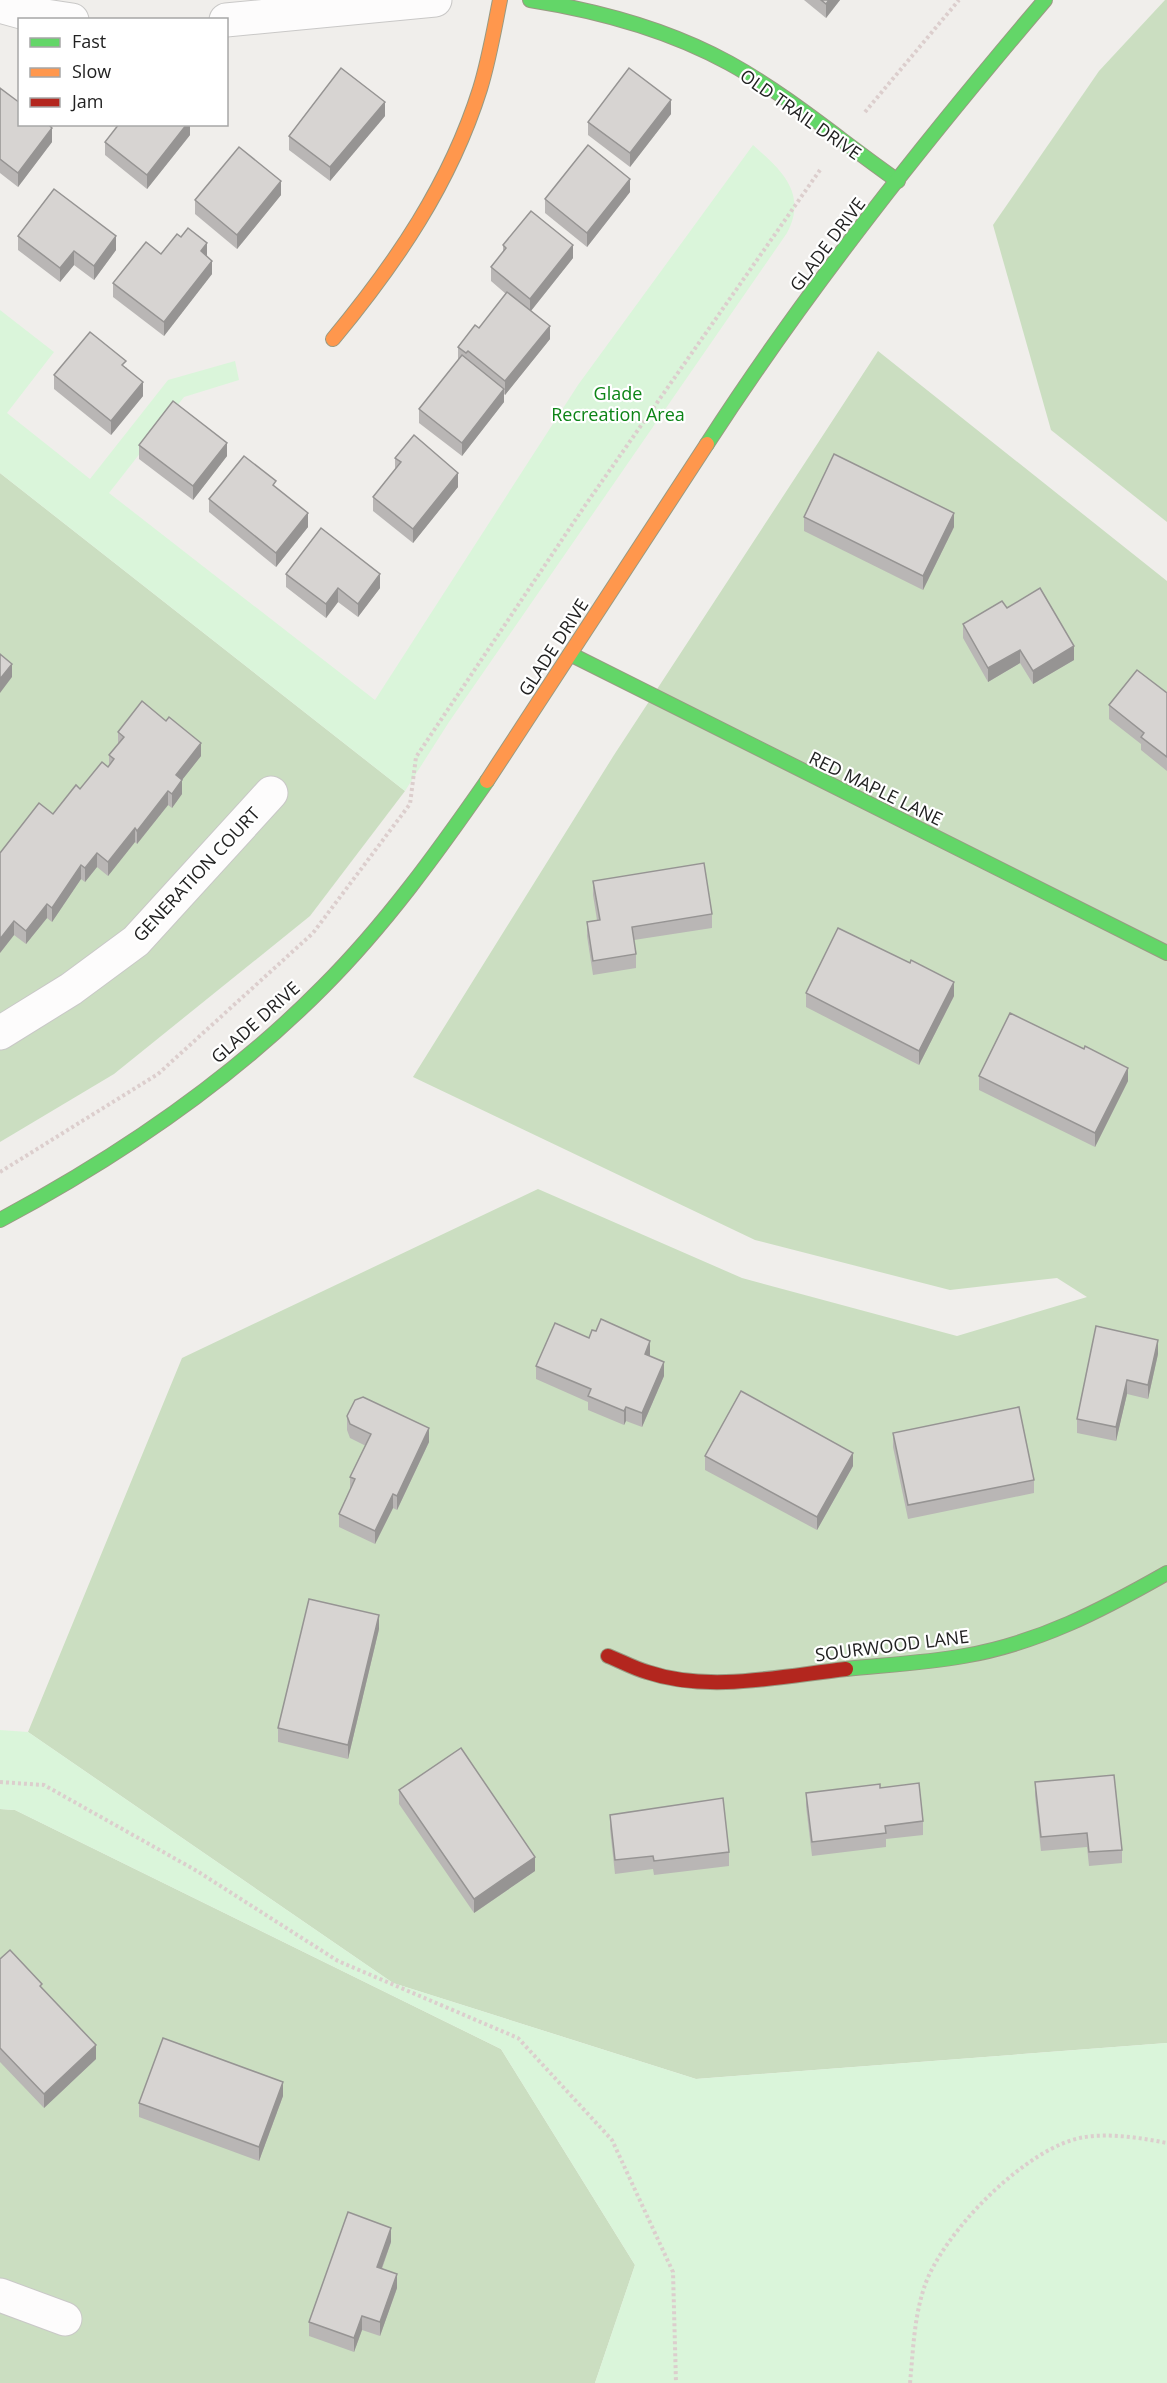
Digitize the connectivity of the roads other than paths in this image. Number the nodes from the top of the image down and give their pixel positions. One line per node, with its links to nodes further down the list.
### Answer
1 (435, 0): 7 (street)
2 (500, 0): 9 (street)
3 (530, 0): 8 (street, OLD TRAIL DRIVE)
4 (1045, 0): 8 (street, GLADE DRIVE)
5 (0, 6): 6 (street)
6 (59, 18)
7 (228, 20)
8 (898, 181): 10 (street, GLADE DRIVE)
9 (333, 339)
10 (570, 654): 12 (street, RED MAPLE LANE); 14 (street, GLADE DRIVE)
11 (271, 793): 13 (street, GENERATION COURT)
12 (1167, 953)
13 (0, 1033)
14 (0, 1220)
15 (1167, 1573): 16 (street, SOURWOOD LANE)
16 (608, 1656)
17 (0, 2295): 18 (street)
18 (65, 2319)

